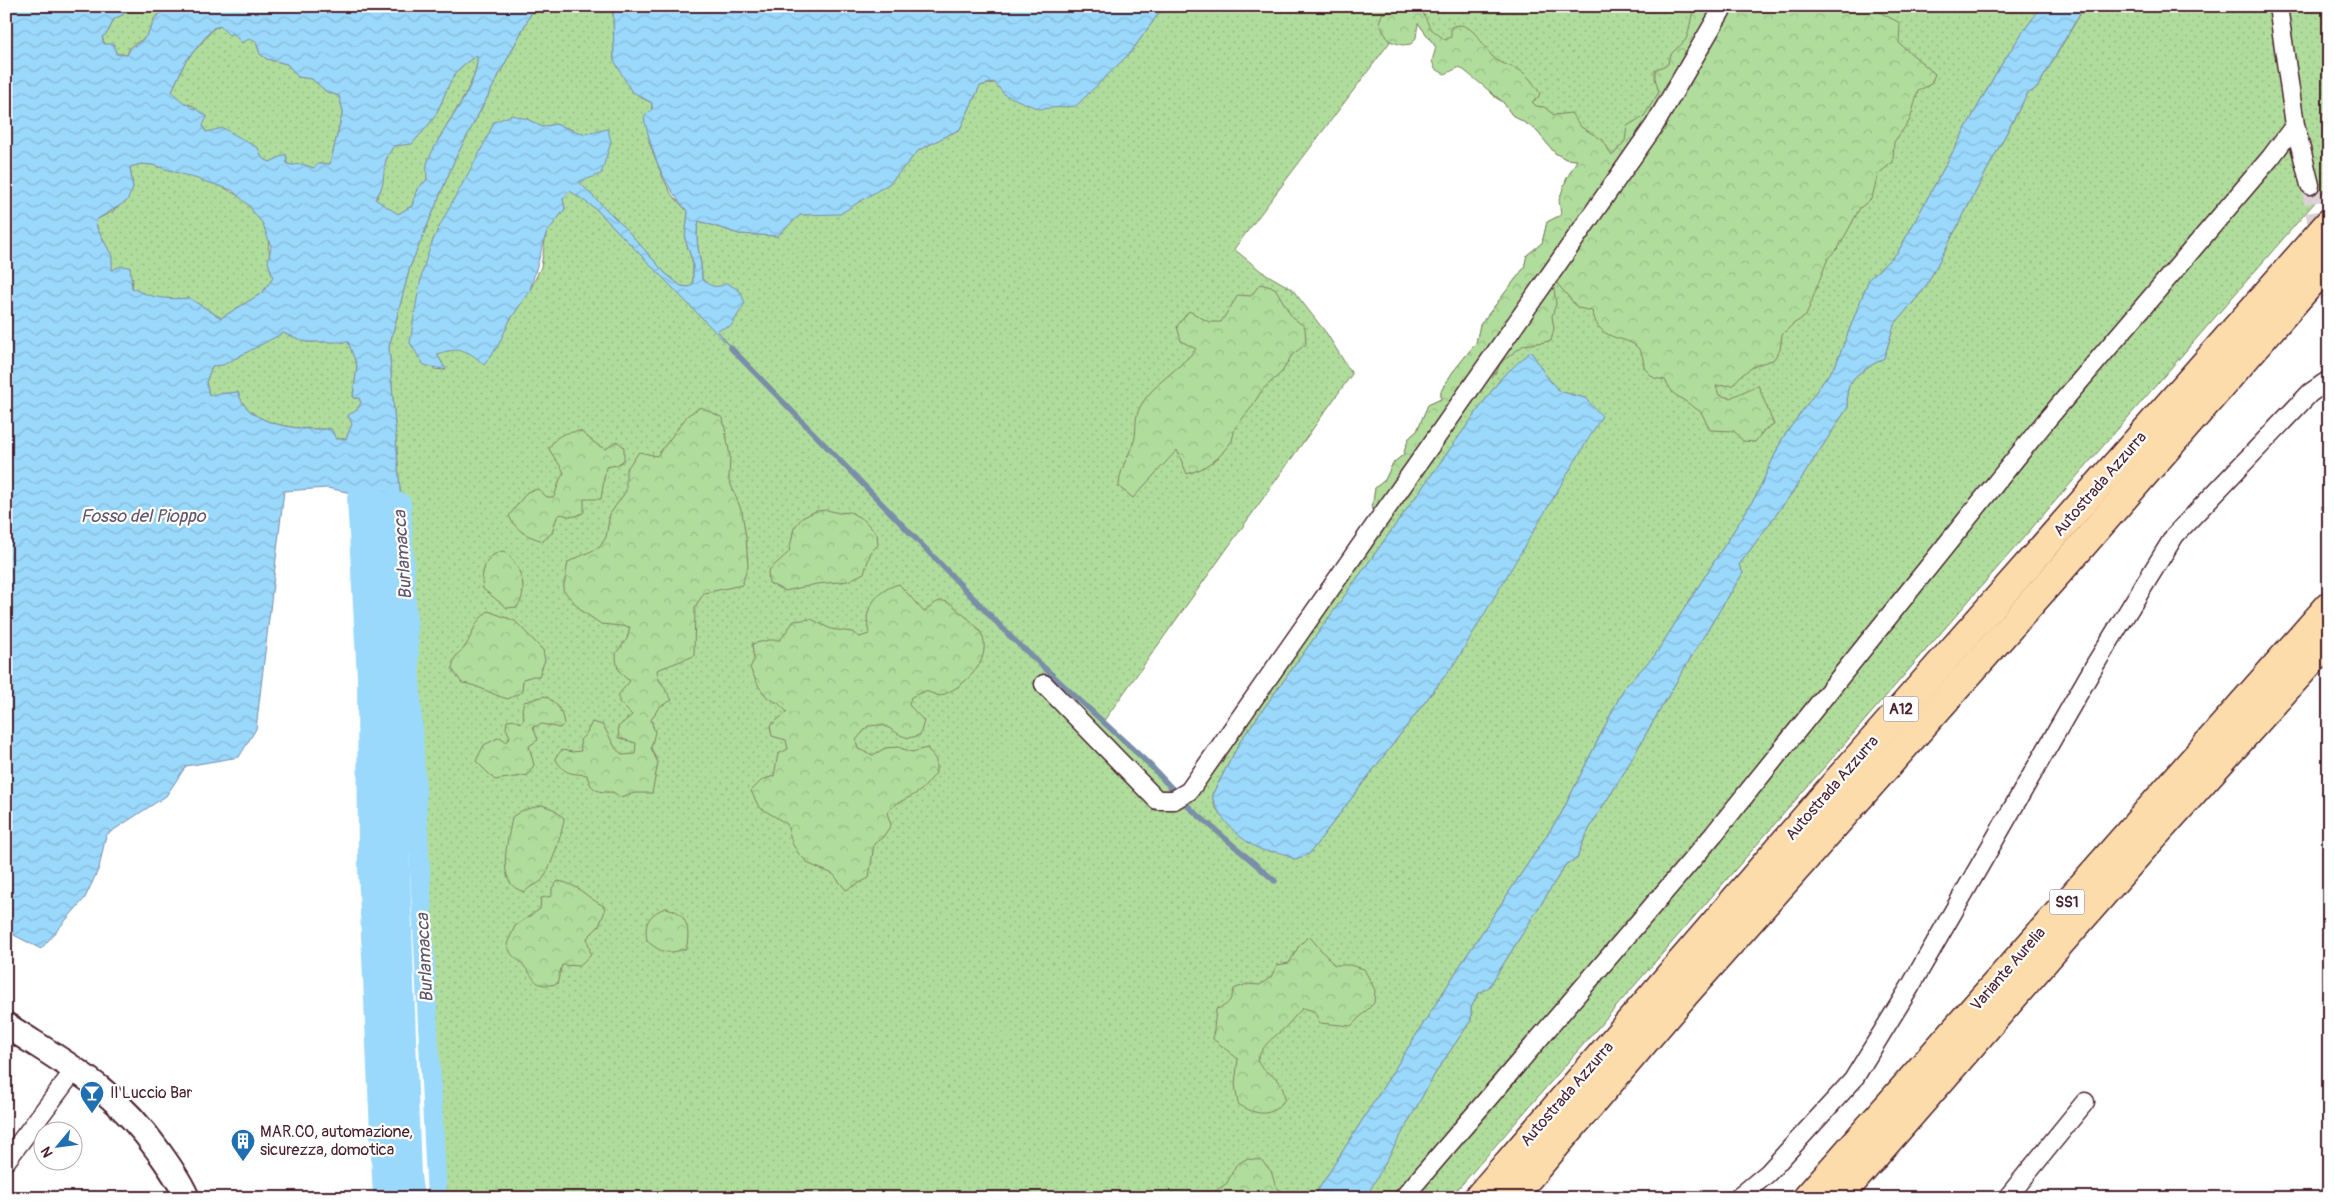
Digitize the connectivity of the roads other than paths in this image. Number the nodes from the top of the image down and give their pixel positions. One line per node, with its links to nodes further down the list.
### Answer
1 (1724, 6): 11 (street)
2 (2287, 6): 3 (street)
3 (2279, 15): 4 (street)
4 (2295, 125): 5 (street); 17 (street)
5 (2310, 185)
6 (2329, 224): 18 (highway, Autostrada Azzurra / A12)
7 (2329, 262): 19 (highway, Autostrada Azzurra / A12)
8 (2329, 380): 20 (street)
9 (2328, 607): 21 (highway, Variante Aurelia / SS1)
10 (2329, 641): 22 (highway, Variante Aurelia / SS1)
11 (1044, 684)
12 (6, 1025): 13 (main road)
13 (76, 1068): 15 (street); 16 (main road)
14 (2085, 1102): 23 (street)
15 (6, 1161)
16 (186, 1198)
17 (1403, 1198)
18 (1478, 1198)
19 (1511, 1198)
20 (1738, 1198)
21 (1807, 1198)
22 (1838, 1198)
23 (2007, 1198)

